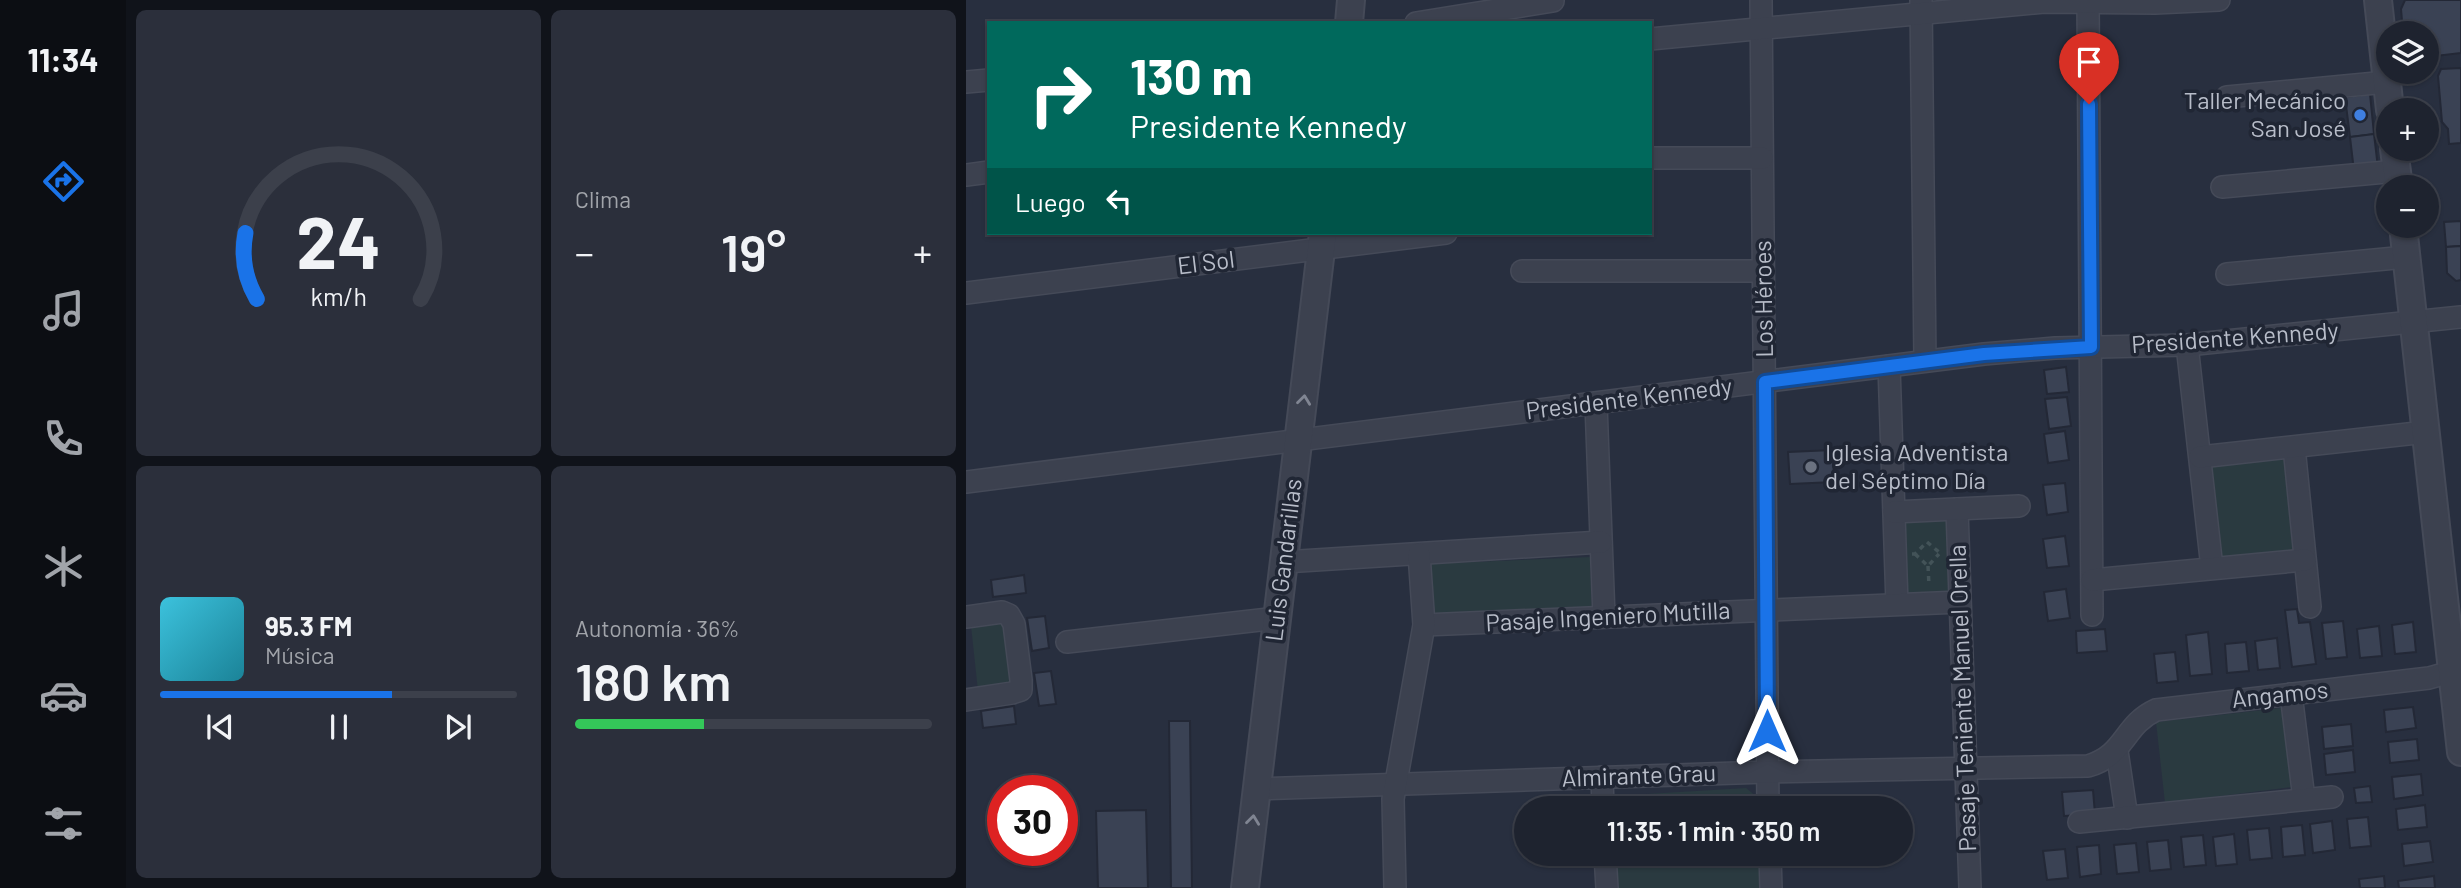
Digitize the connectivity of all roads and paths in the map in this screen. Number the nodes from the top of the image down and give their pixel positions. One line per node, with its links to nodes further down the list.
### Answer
1 (1351, 0): 8 (street)
2 (1761, 0): 11 (street, Los Héroes)
3 (2219, 0): 6 (street)
4 (2378, 0): 10 (street)
5 (1553, 1): 9 (street)
6 (2088, 1): 7 (street); 34 (street)
7 (1921, 6): 11 (street); 35 (street)
8 (1349, 21)
9 (1428, 21)
10 (2380, 21)
11 (1761, 29): 12 (street); 18 (street, Los Héroes)
12 (1652, 39)
13 (987, 80): 14 (street)
14 (966, 82)
15 (2376, 83): 16 (street)
16 (2227, 97)
17 (1652, 158): 18 (street)
18 (1762, 158): 28 (street, Los Héroes)
19 (2397, 169): 22 (street)
20 (987, 172): 21 (street)
21 (966, 175)
22 (2222, 187)
23 (1415, 235): 25 (street, El Sol)
24 (2404, 238): 26 (street)
25 (1322, 241): 30 (street, El Sol); 40 (street, Luis Gandarillas, one-way to 25)
26 (2406, 257): 29 (street); 32 (street)
27 (1522, 271): 28 (street)
28 (1763, 271): 37 (street, Los Héroes)
29 (2227, 274)
30 (966, 293)
31 (2461, 317): 32 (street, Presidente Kennedy)
32 (2414, 322): 33 (street, Presidente Kennedy); 39 (street)
33 (2187, 345): 34 (street, Presidente Kennedy); 42 (street)
34 (2091, 347): 35 (street, Presidente Kennedy); 53 (street)
35 (1925, 361): 36 (street, Presidente Kennedy)
36 (1889, 374): 37 (street, Presidente Kennedy); 46 (street)
37 (1765, 382): 38 (street, Presidente Kennedy); 57 (street, Los Héroes)
38 (1596, 404): 40 (street, Presidente Kennedy); 47 (street)
39 (2426, 432): 41 (street); 64 (street)
40 (1298, 441): 43 (street, Presidente Kennedy); 51 (street, Luis Gandarillas)
41 (2294, 447): 42 (street); 50 (street)
42 (2200, 457): 52 (street)
43 (966, 482)
44 (2019, 506): 45 (street)
45 (1957, 509): 46 (street); 54 (street, Pasaje Teniente Manuel Orella)
46 (1894, 512): 55 (street)
47 (1601, 542): 48 (street); 60 (street)
48 (1419, 554): 51 (street); 62 (street)
49 (1939, 554): 49 (path)
50 (2305, 560): 52 (street); 56 (street)
51 (1284, 562): 61 (street, Luis Gandarillas)
52 (2212, 568): 53 (street)
53 (2092, 580): 58 (street)
54 (1960, 601): 55 (street, Pasaje Ingeniero Mutilla); 69 (street, Pasaje Teniente Manuel Orella)
55 (1897, 604): 57 (street, Pasaje Ingeniero Mutilla)
56 (2310, 607)
57 (1766, 610): 60 (street, Pasaje Ingeniero Mutilla); 70 (street, Los Héroes)
58 (2092, 615)
59 (966, 617): 66 (street)
60 (1604, 617): 62 (street, Pasaje Ingeniero Mutilla)
61 (1277, 618): 63 (street); 73 (street, Luis Gandarillas)
62 (1423, 625): 72 (street)
63 (1067, 642)
64 (2457, 670): 65 (street, Angamos); 68 (street)
65 (2291, 694): 67 (street, Angamos); 77 (street)
66 (966, 700)
67 (2117, 751): 69 (street, Almirante Grau); 78 (street)
68 (2461, 752)
69 (1966, 769): 70 (street, Almirante Grau); 86 (street, Pasaje Teniente Manuel Orella)
70 (1767, 772): 71 (street, Almirante Grau); 75 (street, Los Héroes)
71 (1602, 777): 72 (street, Almirante Grau); 74 (street)
72 (1395, 785): 73 (street, Almirante Grau); 83 (street)
73 (1256, 789): 82 (street, Luis Gandarillas, one-way to 73)
74 (1603, 796)
75 (1768, 796)
76 (2332, 796): 77 (street)
77 (2304, 799): 78 (street)
78 (2127, 818): 79 (street)
79 (2079, 822)
80 (1606, 866): 84 (street)
81 (1770, 866): 85 (street)
82 (1245, 888)
83 (1395, 888)
84 (1607, 888)
85 (1771, 888)
86 (1970, 888)

